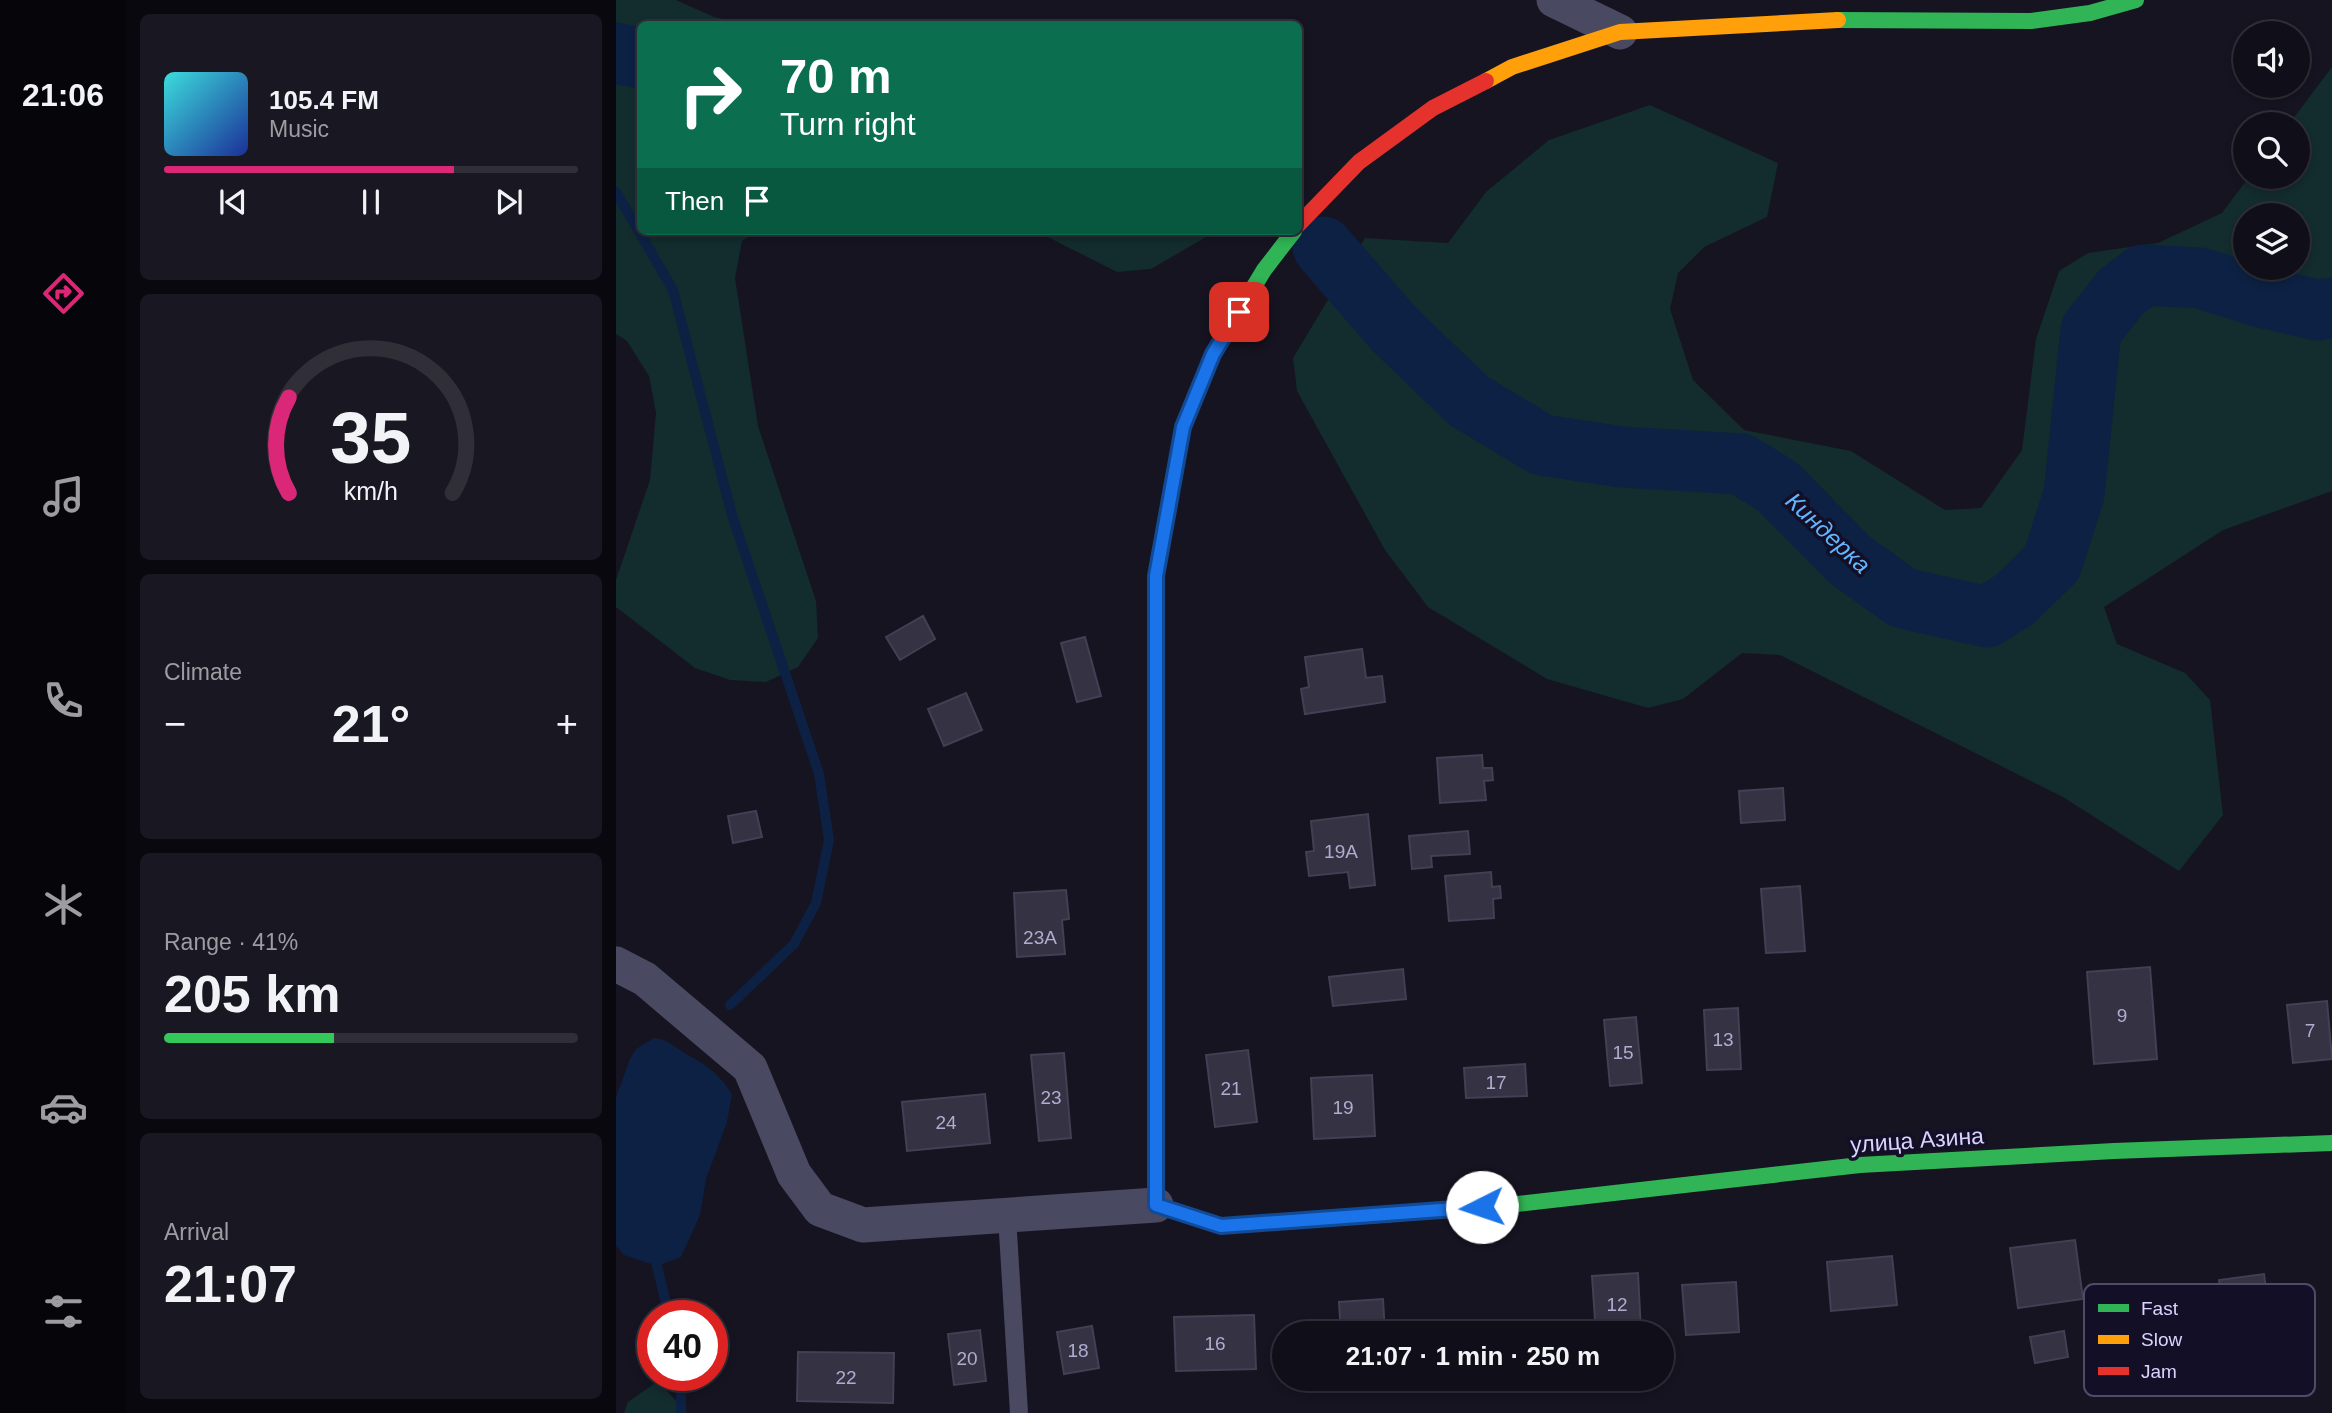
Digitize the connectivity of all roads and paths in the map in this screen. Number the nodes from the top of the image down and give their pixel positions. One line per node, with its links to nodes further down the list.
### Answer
1 (1554, 0): 4 (street)
2 (2136, 0): 3 (street)
3 (2091, 6): 4 (street)
4 (1620, 32): 5 (street)
5 (1302, 221)
6 (1291, 235): 9 (street)
7 (616, 964): 10 (street)
8 (2332, 1143): 9 (street, улица Азина)
9 (1156, 1205): 10 (street)
10 (1007, 1216): 11 (lane)
11 (1019, 1413)

